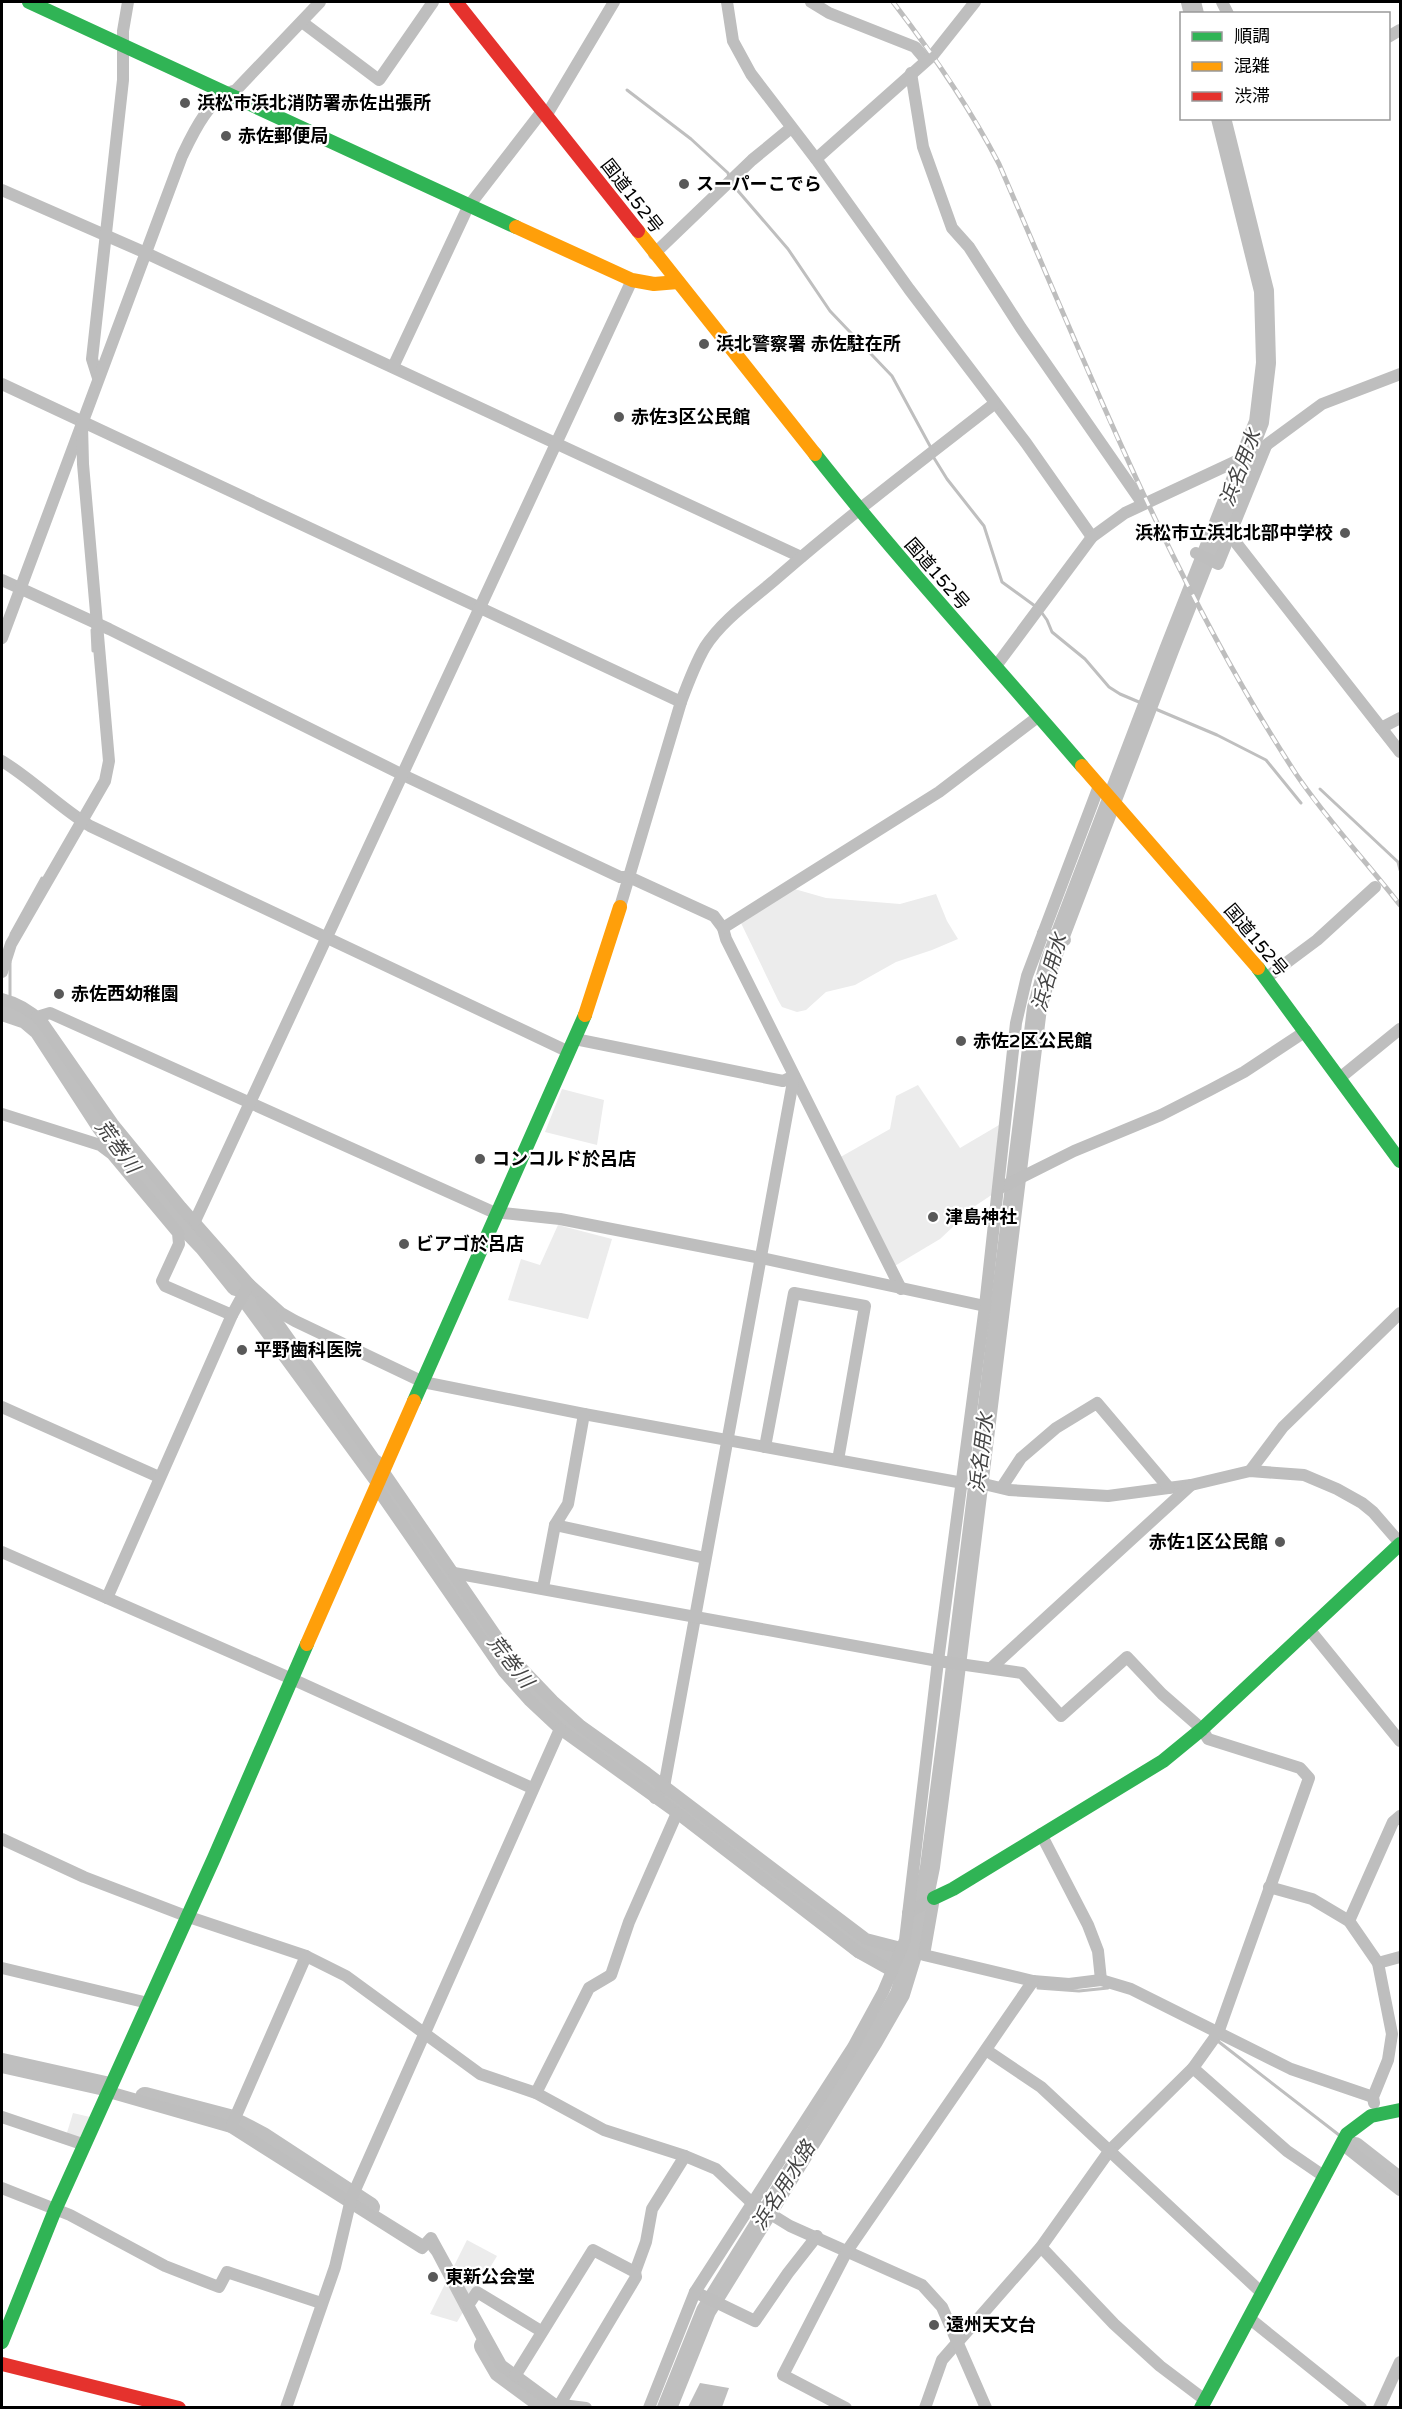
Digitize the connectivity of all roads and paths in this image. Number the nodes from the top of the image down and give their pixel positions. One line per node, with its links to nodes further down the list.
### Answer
1 (29, 2): 11 (main road)
2 (128, 2): 11 (street)
3 (320, 2): 10 (street)
4 (434, 2): 10 (street)
5 (456, 2): 15 (main road, 国道152号)
6 (614, 2): 15 (street)
7 (727, 2): 16 (street)
8 (811, 2): 12 (street)
9 (975, 2): 12 (street)
10 (302, 22): 14 (street)
11 (123, 43): 14 (main road); 20 (street)
12 (926, 60): 13 (street)
13 (912, 73): 17 (street); 33 (street)
14 (226, 92): 19 (main road); 21 (street)
15 (546, 116): 19 (street); 22 (main road, 国道152号)
16 (790, 128): 17 (street); 22 (street)
17 (816, 159): 29 (street)
18 (2, 190): 20 (street)
19 (468, 207): 23 (main road); 25 (street)
20 (105, 235): 21 (street); 27 (street)
21 (146, 253): 25 (street); 27 (street)
22 (654, 254): 24 (main road, 国道152号)
23 (632, 280): 24 (main road); 31 (street)
24 (678, 282): 34 (main road, 国道152号)
25 (393, 367): 31 (street)
26 (1401, 374): 32 (street)
27 (98, 378): 30 (street)
28 (2, 384): 30 (street)
29 (994, 404): 34 (street); 36 (street)
30 (82, 421): 40 (street); 41 (street); 42 (street)
31 (558, 443): 38 (street); 41 (street)
32 (1262, 448): 33 (street); 35 (street)
33 (1143, 504): 36 (street)
34 (858, 509): 38 (street); 44 (main road, 国道152号)
35 (1233, 530): 37 (street); 48 (street)
36 (1092, 537): 44 (street)
37 (1196, 553)
38 (801, 557): 45 (street)
39 (2, 580): 40 (street)
40 (20, 588): 42 (street); 43 (street)
41 (480, 609): 45 (street); 51 (street)
42 (97, 623): 51 (street); 53 (street)
43 (2, 638)
44 (996, 666): 46 (main road, 国道152号)
45 (681, 702): 54 (street)
46 (1039, 716): 52 (main road, 国道152号); 57 (street)
47 (1401, 718): 48 (street)
48 (1381, 728): 49 (street)
49 (1401, 752)
50 (2, 761): 53 (street)
51 (403, 775): 54 (street); 59 (street)
52 (1102, 790): 58 (street); 62 (main road, 国道152号)
53 (81, 821): 59 (street); 61 (street)
54 (629, 877): 56 (street); 57 (street)
55 (1375, 887): 62 (street)
56 (620, 907): 67 (main road)
57 (723, 928): 68 (street)
58 (1046, 935): 60 (street); 73 (street)
59 (327, 938): 67 (street); 70 (street)
60 (1065, 939)
61 (2, 972)
62 (1266, 978): 66 (main road, 国道152号)
63 (2, 999): 64 (street)
64 (37, 1017): 70 (street); 75 (street)
65 (1401, 1029): 69 (street)
66 (1306, 1031): 69 (main road, 国道152号); 73 (street)
67 (572, 1045): 68 (street); 74 (main road)
68 (794, 1076): 76 (street); 78 (street)
69 (1341, 1077): 72 (main road, 国道152号)
70 (250, 1102): 74 (street); 75 (street)
71 (2, 1114): 81 (street)
72 (1401, 1161)
73 (1003, 1187): 79 (street)
74 (499, 1211): 76 (street); 82 (main road)
75 (195, 1221): 77 (street)
76 (761, 1258): 78 (street); 85 (street)
77 (253, 1288): 81 (street); 82 (street); 90 (street)
78 (901, 1289): 79 (street)
79 (985, 1306): 91 (street)
80 (1401, 1313): 88 (street)
81 (232, 1315): 89 (street)
82 (423, 1382): 84 (street); 90 (main road)
83 (2, 1407): 89 (street)
84 (584, 1414): 85 (street); 95 (street)
85 (729, 1440): 86 (street); 98 (street)
86 (765, 1447): 87 (street); 87 (street)
87 (838, 1461): 91 (street)
88 (1250, 1471): 92 (street); 96 (street)
89 (159, 1477): 101 (street)
90 (381, 1477): 99 (street); 106 (main road); 107 (street)
91 (965, 1483): 93 (street); 104 (street)
92 (1191, 1485): 94 (street); 105 (street)
93 (1002, 1488): 94 (street); 94 (street)
94 (1169, 1488)
95 (555, 1525): 98 (street); 100 (street)
96 (1401, 1544): 103 (main road)
97 (2, 1552): 101 (street)
98 (705, 1558): 102 (street)
99 (454, 1572): 100 (street); 111 (street)
100 (543, 1588): 102 (street)
101 (107, 1598): 106 (street)
102 (696, 1617): 104 (street); 111 (street)
103 (1309, 1629): 108 (main road); 109 (street)
104 (942, 1662): 105 (street); 118 (street)
105 (991, 1668): 108 (street)
106 (292, 1678): 110 (street); 119 (main road)
107 (560, 1729): 110 (street); 111 (street)
108 (1203, 1729): 114 (main road); 116 (street)
109 (1401, 1741)
110 (532, 1788): 131 (street)
111 (659, 1793): 112 (street); 121 (street)
112 (676, 1813): 126 (street); 135 (street)
113 (1401, 1815): 120 (street)
114 (1041, 1834): 117 (main road); 127 (street)
115 (2, 1839): 119 (street)
116 (1269, 1887): 120 (street); 130 (street)
117 (934, 1898): 118 (street); 128 (street)
118 (908, 1912): 121 (street)
119 (186, 1916): 122 (street); 129 (main road)
120 (1349, 1921): 124 (street)
121 (901, 1948): 126 (street)
122 (306, 1956): 131 (street); 140 (street)
123 (1401, 1958): 124 (street)
124 (1378, 1963): 136 (street)
125 (2, 1968): 129 (street)
126 (892, 1971): 149 (street)
127 (1101, 1980): 128 (street); 130 (street)
128 (1033, 1981): 132 (street)
129 (148, 2003): 134 (main road)
130 (1218, 2032): 133 (street); 136 (street)
131 (425, 2033): 135 (street); 148 (street)
132 (986, 2050): 143 (street); 153 (street)
133 (1193, 2068): 143 (street); 145 (street)
134 (109, 2092): 140 (street); 141 (main road)
135 (536, 2093): 144 (street)
136 (1373, 2097): 138 (street)
137 (1401, 2110): 138 (main road)
138 (1376, 2113): 142 (main road)
139 (2, 2117): 141 (street)
140 (231, 2127): 148 (street)
141 (84, 2145): 150 (main road)
142 (1342, 2145): 145 (main road); 147 (street)
143 (1110, 2150): 152 (street); 155 (street)
144 (685, 2156): 149 (street); 154 (street)
145 (1325, 2177): 155 (main road)
146 (2, 2188): 150 (street)
147 (1401, 2190)
148 (352, 2198): 157 (street); 158 (street)
149 (754, 2203): 151 (street); 156 (street)
150 (55, 2210): 157 (street); 162 (main road)
151 (817, 2236): 153 (street); 156 (street)
152 (1041, 2247): 161 (street); 167 (street)
153 (848, 2251): 161 (street); 172 (street)
154 (635, 2272): 160 (street); 166 (street)
155 (1262, 2293): 159 (main road)
156 (700, 2295): 171 (street)
157 (321, 2303): 169 (street)
158 (469, 2304): 160 (street); 165 (street)
159 (1249, 2318): 167 (main road); 175 (street)
160 (541, 2331): 165 (street)
161 (958, 2341): 173 (street); 174 (street)
162 (2, 2342)
163 (1401, 2362): 176 (street)
164 (2, 2364): 168 (main road)
165 (515, 2376): 166 (street)
166 (560, 2404): 170 (street)
167 (1203, 2404)
168 (179, 2408)
169 (286, 2408)
170 (586, 2408)
171 (649, 2408)
172 (846, 2408)
173 (925, 2408)
174 (986, 2408)
175 (1361, 2408)
176 (1379, 2408)

